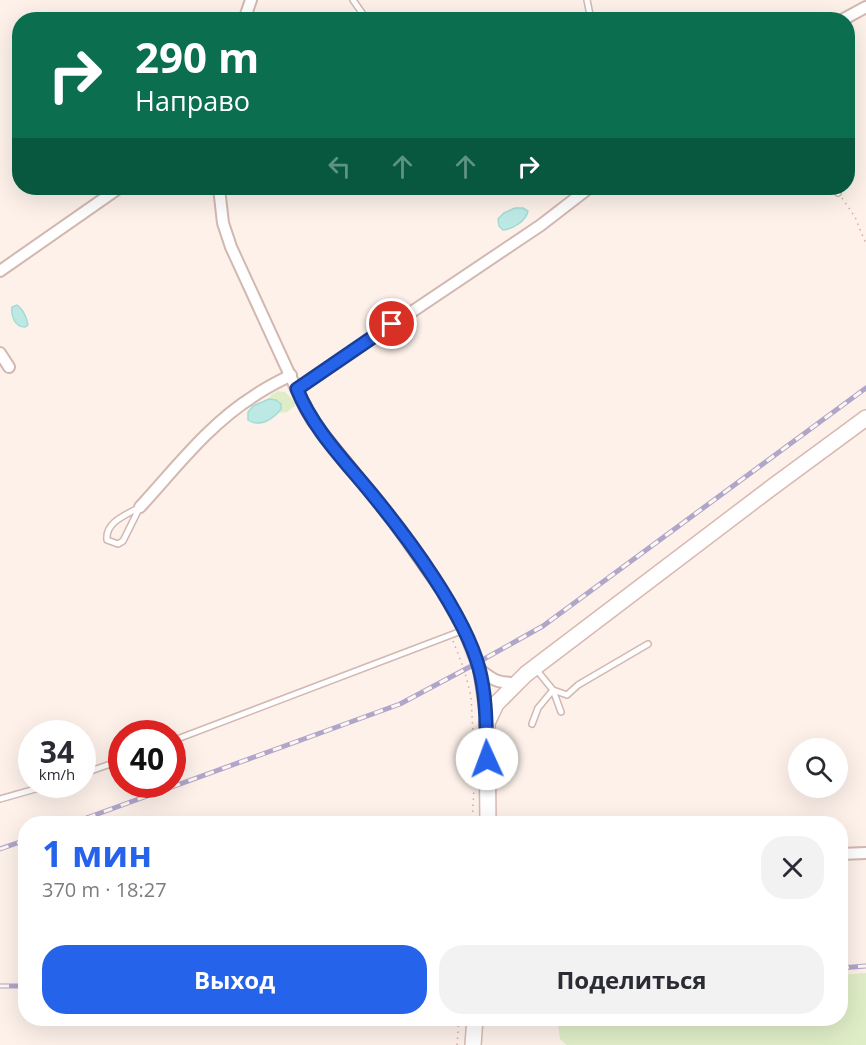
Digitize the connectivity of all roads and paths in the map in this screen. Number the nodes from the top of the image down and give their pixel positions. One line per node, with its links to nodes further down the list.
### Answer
1 (109, 195): 6 (street)
2 (220, 195): 9 (street)
3 (580, 195): 10 (street)
4 (840, 195): 5 (path)
5 (866, 244)
6 (0, 271)
7 (0, 353): 8 (street)
8 (9, 367)
9 (291, 375): 10 (street); 12 (street)
10 (297, 389): 13 (street)
11 (866, 418): 16 (street)
12 (140, 507): 12 (lane)
13 (464, 630): 14 (lane); 17 (street)
14 (450, 635): 23 (lane); 24 (path)
15 (648, 644): 19 (lane)
16 (535, 667): 18 (street); 19 (lane)
17 (479, 669): 18 (street); 21 (street)
18 (516, 682): 21 (street)
19 (553, 690): 20 (lane); 22 (lane)
20 (561, 712)
21 (487, 723): 29 (street)
22 (532, 724)
23 (186, 736)
24 (474, 753)
25 (474, 788): 28 (path)
26 (18, 794): 27 (lane)
27 (0, 799)
28 (472, 816)
29 (488, 816)
30 (848, 854): 31 (street)
31 (866, 854)
32 (459, 1026): 34 (path)
33 (474, 1026): 35 (street)
34 (458, 1045)
35 (473, 1045)

